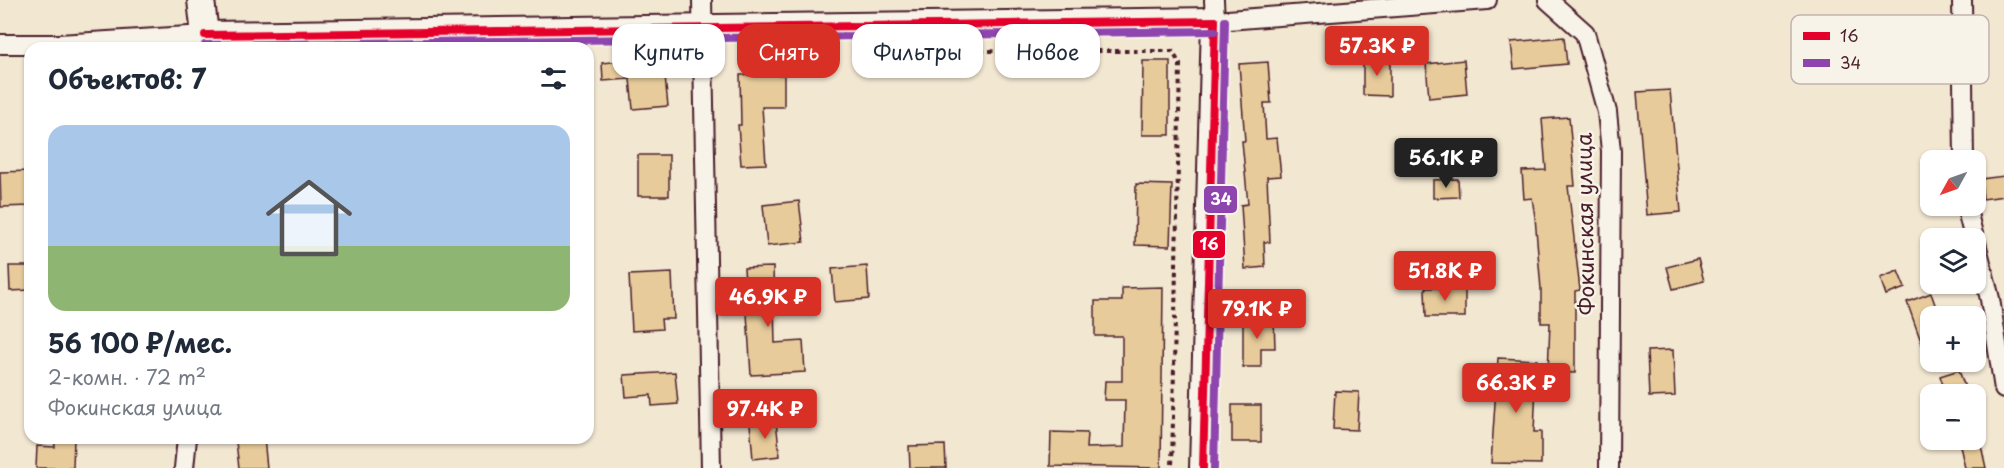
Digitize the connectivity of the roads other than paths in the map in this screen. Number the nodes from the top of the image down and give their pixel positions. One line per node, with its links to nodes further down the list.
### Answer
1 (201, 0): 11 (main road)
2 (702, 0): 8 (street)
3 (1487, 0): 6 (street)
4 (1548, 0): 24 (street, Фокинская улица)
5 (1962, 0): 7 (street)
6 (1214, 11): 9 (main road); 23 (main road)
7 (1962, 15)
8 (702, 24)
9 (725, 25)
10 (612, 29): 11 (main road)
11 (203, 41): 12 (street)
12 (155, 42)
13 (0, 44): 14 (street)
14 (24, 44)
15 (703, 78): 22 (street)
16 (1963, 84): 17 (street)
17 (1964, 150)
18 (1986, 284): 19 (street)
19 (2004, 389)
20 (187, 444): 21 (street)
21 (184, 468)
22 (711, 468)
23 (1203, 468)
24 (1609, 468)

